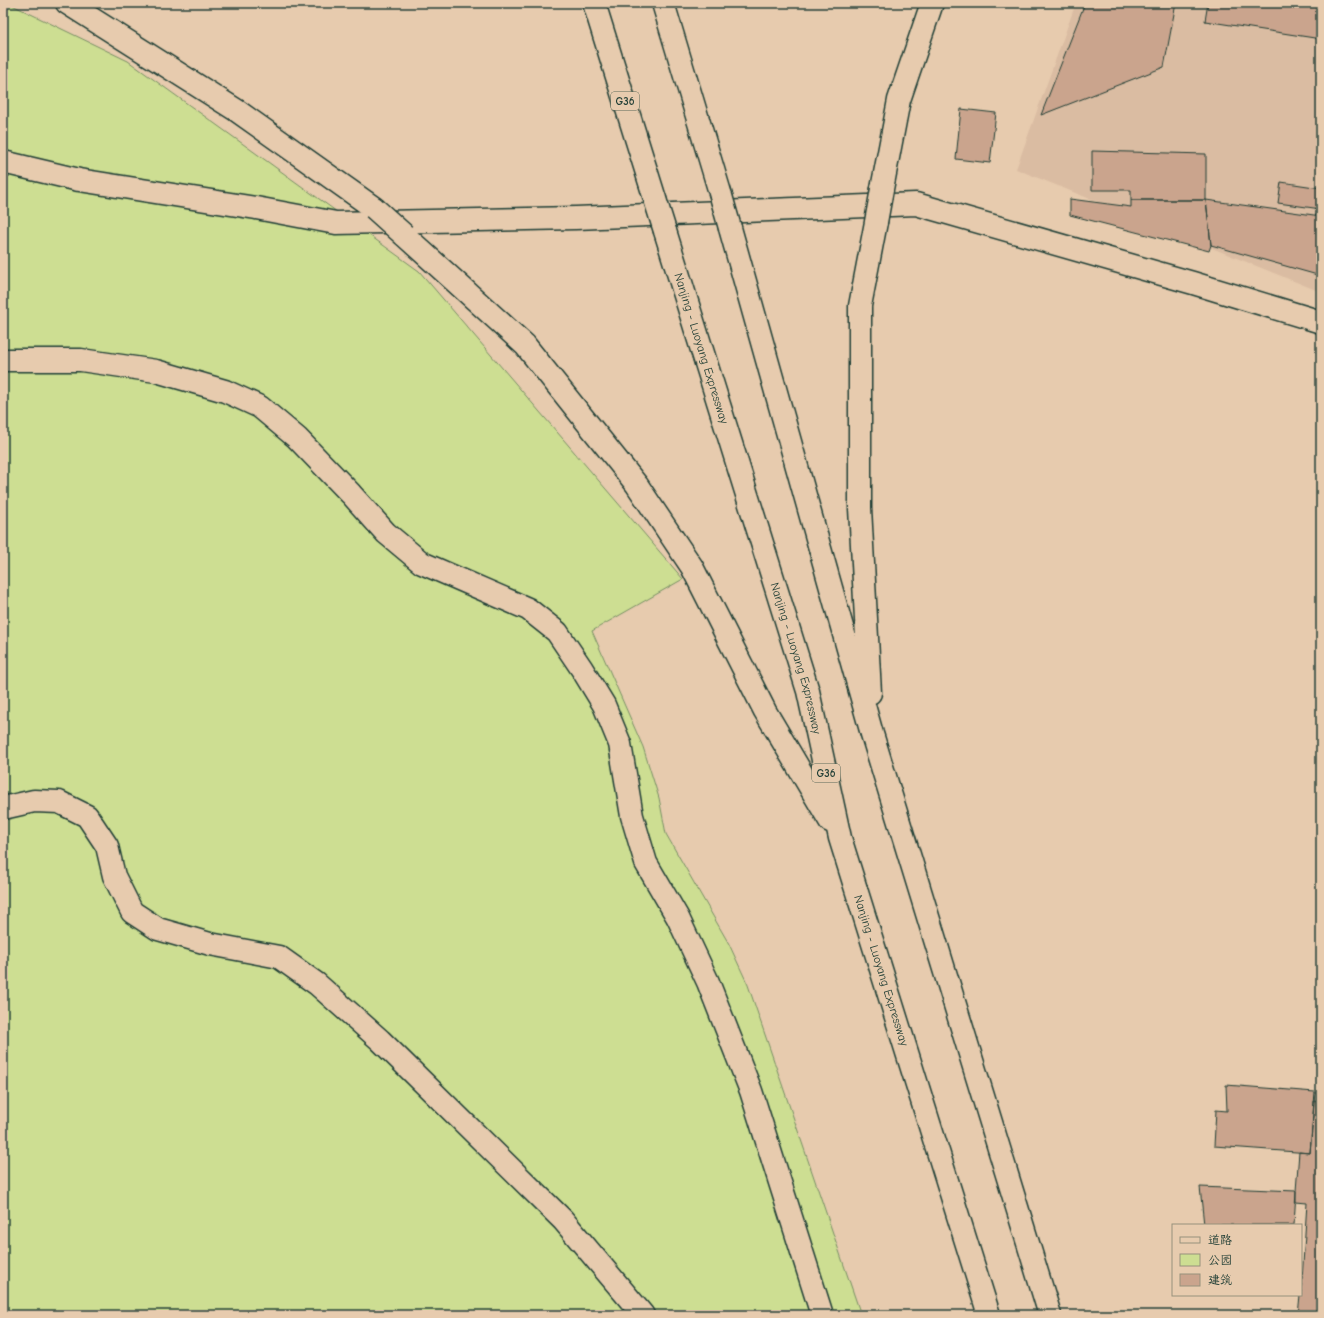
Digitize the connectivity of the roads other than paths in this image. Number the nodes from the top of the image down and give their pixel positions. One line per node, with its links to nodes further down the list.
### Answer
1 (66, 3): 10 (main road, bridge)
2 (594, 3): 10 (main road, Nanjing - Luoyang Expressway / G36, bridge)
3 (663, 3): 8 (main road, bridge)
4 (932, 3): 8 (main road, bridge)
5 (3, 162): 6 (main road)
6 (1321, 322)
7 (3, 360): 12 (main road)
8 (872, 734): 14 (main road)
9 (3, 808): 11 (main road)
10 (840, 838): 13 (main road, Nanjing - Luoyang Expressway / G36)
11 (643, 1315)
12 (822, 1315)
13 (989, 1315)
14 (1050, 1315)

